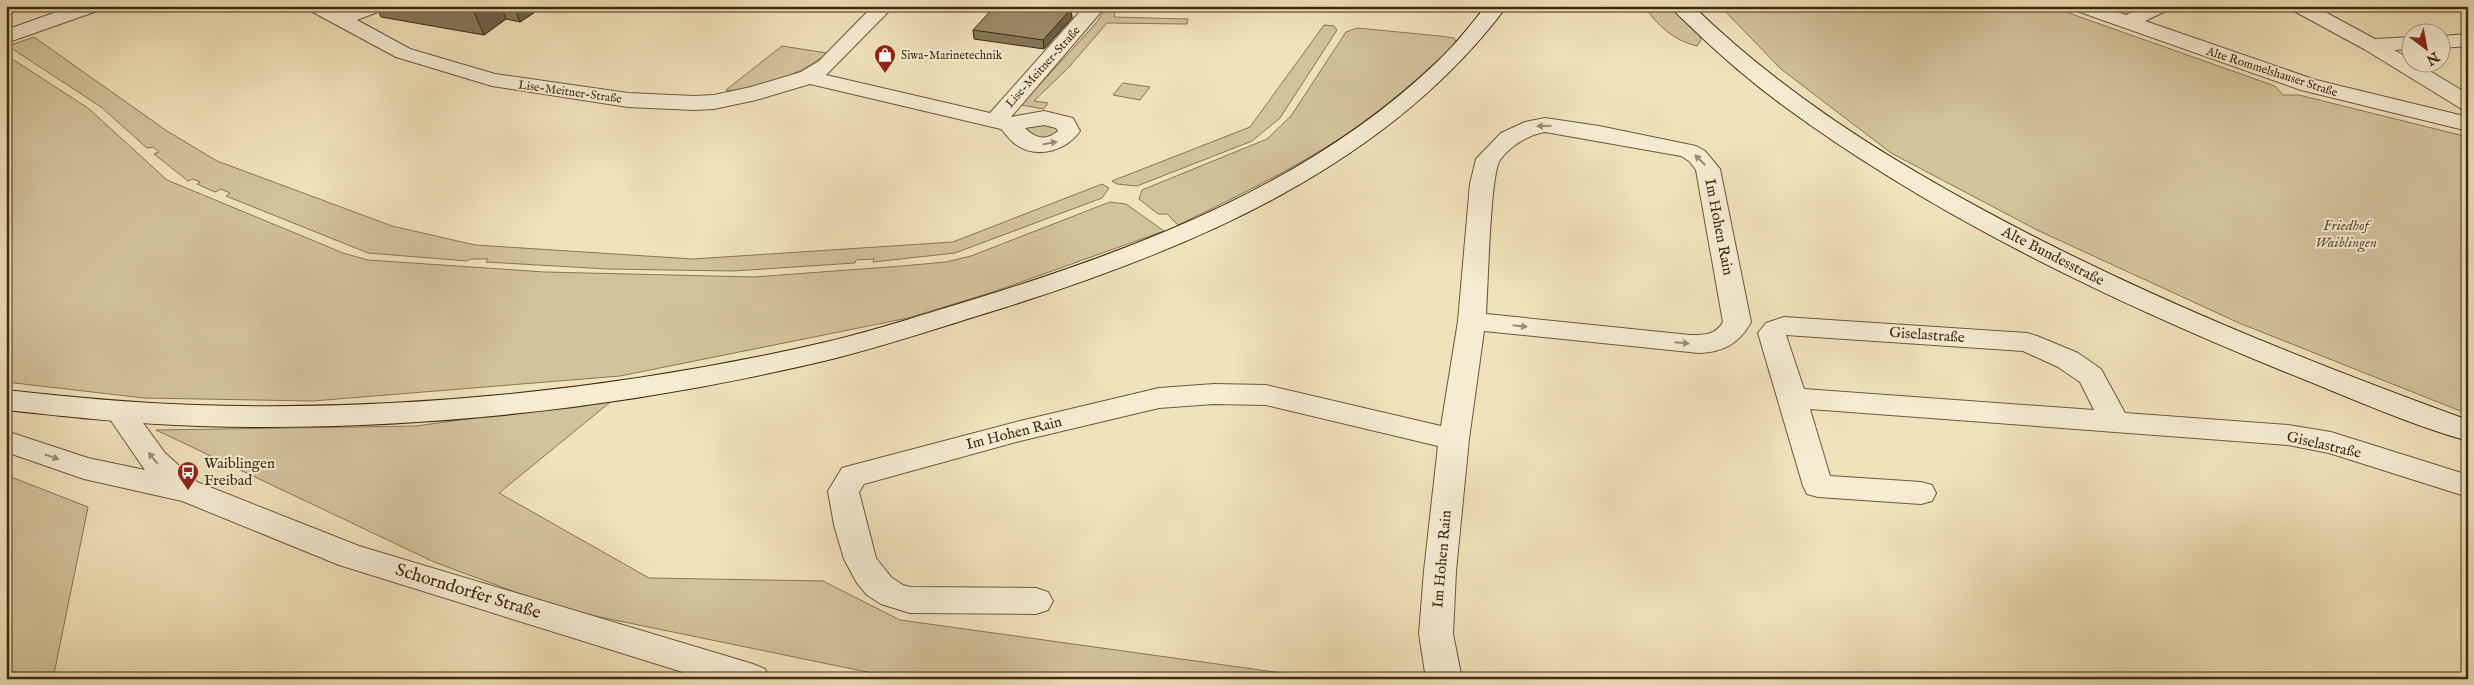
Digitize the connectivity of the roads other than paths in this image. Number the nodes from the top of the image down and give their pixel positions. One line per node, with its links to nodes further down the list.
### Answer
1 (93, 6): 13 (street)
2 (316, 6): 11 (street, Lise-Meitner-Straße)
3 (376, 6): 11 (street)
4 (884, 6): 18 (street, Lise-Meitner-Straße)
5 (1497, 6): 24 (street)
6 (1681, 6): 26 (street, Alte Bundesstraße)
7 (2081, 6): 12 (street, Alte Rommelshauser Straße)
8 (2161, 6): 12 (street)
9 (2299, 6): 17 (street)
10 (1094, 10): 18 (street, Lise-Meitner-Straße)
11 (340, 19): 18 (street, Lise-Meitner-Straße)
12 (2127, 22): 20 (street, Alte Rommelshauser Straße)
13 (6, 37)
14 (2468, 40): 15 (street)
15 (2452, 41)
16 (2402, 43): 17 (street)
17 (2371, 45): 19 (street)
18 (809, 77)
19 (2468, 103)
20 (2468, 124)
21 (1472, 321): 21 (street, Im Hohen Rain, one-way to 21); 27 (street, Im Hohen Rain)
22 (1792, 398): 25 (street, Giselastraße); 25 (street, Giselastraße); 31 (street, Giselastraße)
23 (6, 400): 24 (street)
24 (120, 412): 30 (street, Schorndorfer Straße, one-way to 24)
25 (2115, 422): 29 (street, Giselastraße)
26 (2468, 431)
27 (1454, 439): 32 (street, Im Hohen Rain); 34 (street, Im Hohen Rain)
28 (6, 441): 30 (street, Schorndorfer Straße, one-way to 30)
29 (2468, 486)
30 (188, 491): 33 (street, Schorndorfer Straße)
31 (1921, 493)
32 (1036, 601)
33 (753, 679)
34 (1444, 679)

